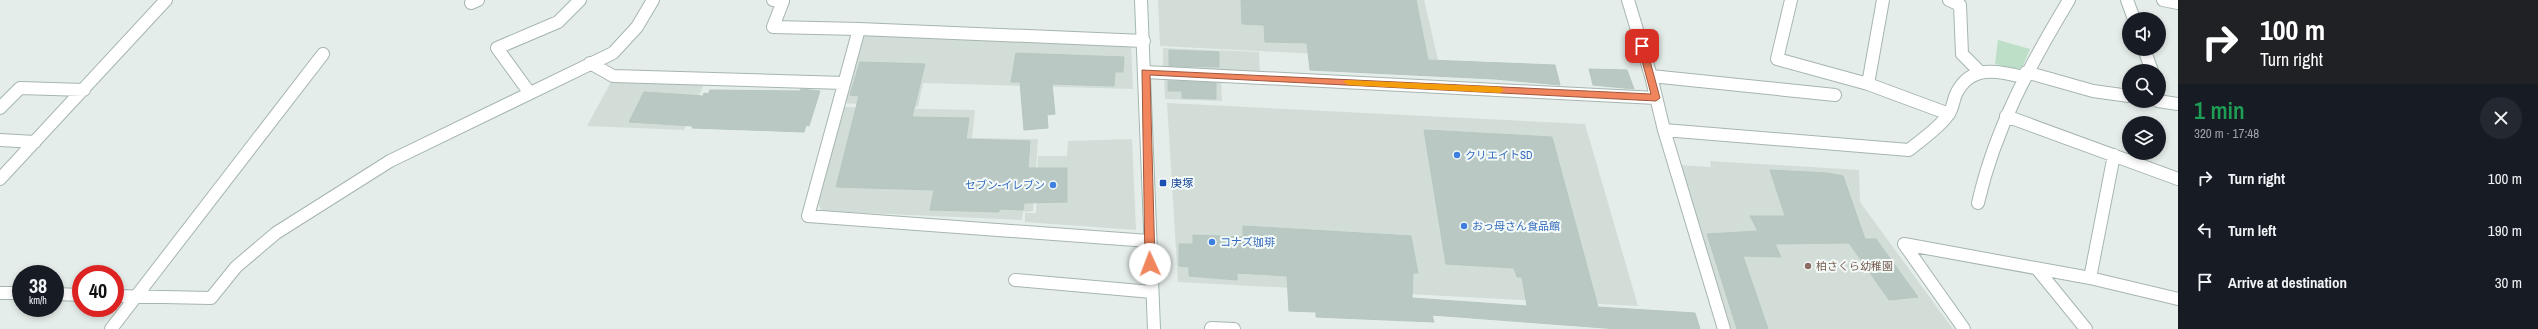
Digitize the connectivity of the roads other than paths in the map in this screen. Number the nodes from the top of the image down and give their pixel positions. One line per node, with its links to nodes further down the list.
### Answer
1 (166, 0): 25 (street)
2 (580, 0): 26 (street)
3 (653, 0): 18 (street)
4 (773, 0): 15 (street)
5 (1141, 0): 16 (street)
6 (1628, 0): 22 (street)
7 (1791, 0): 24 (street)
8 (1884, 0): 24 (street)
9 (1949, 0): 19 (street)
10 (2069, 0): 21 (street)
11 (2127, 0): 14 (street)
12 (2163, 0): 13 (street)
13 (2178, 3)
14 (2131, 12)
15 (859, 29): 16 (street); 23 (street)
16 (1144, 41): 20 (street)
17 (323, 54): 50 (street)
18 (590, 63): 23 (street); 26 (street)
19 (1979, 71): 21 (street); 33 (street)
20 (1145, 72): 29 (street); 42 (street)
21 (2024, 75): 28 (street); 34 (street)
22 (1651, 76): 27 (street); 29 (street)
23 (844, 83): 42 (street)
24 (1868, 84): 33 (street)
25 (84, 90): 32 (street); 37 (street)
26 (529, 92): 50 (street)
27 (1834, 95)
28 (2122, 95)
29 (1656, 98): 35 (street)
30 (2166, 100): 31 (street)
31 (2178, 104)
32 (0, 108)
33 (1949, 114): 35 (street)
34 (2006, 116): 38 (street); 41 (street)
35 (1664, 130): 56 (street)
36 (0, 140): 37 (street)
37 (34, 142): 39 (street)
38 (2114, 155): 40 (street); 44 (street)
39 (0, 179)
40 (2178, 179)
41 (1978, 203)
42 (1149, 241): 47 (street)
43 (2038, 270): 44 (street); 57 (street); 58 (street)
44 (2090, 278): 51 (street)
45 (1014, 280): 47 (street)
46 (0, 292): 48 (street)
47 (1152, 292): 54 (street)
48 (12, 293)
49 (124, 296): 50 (street)
50 (135, 297): 53 (street)
51 (2178, 299)
52 (1211, 328): 55 (street)
53 (111, 329)
54 (1154, 329)
55 (1234, 329)
56 (1724, 329)
57 (1964, 329)
58 (2086, 329)

